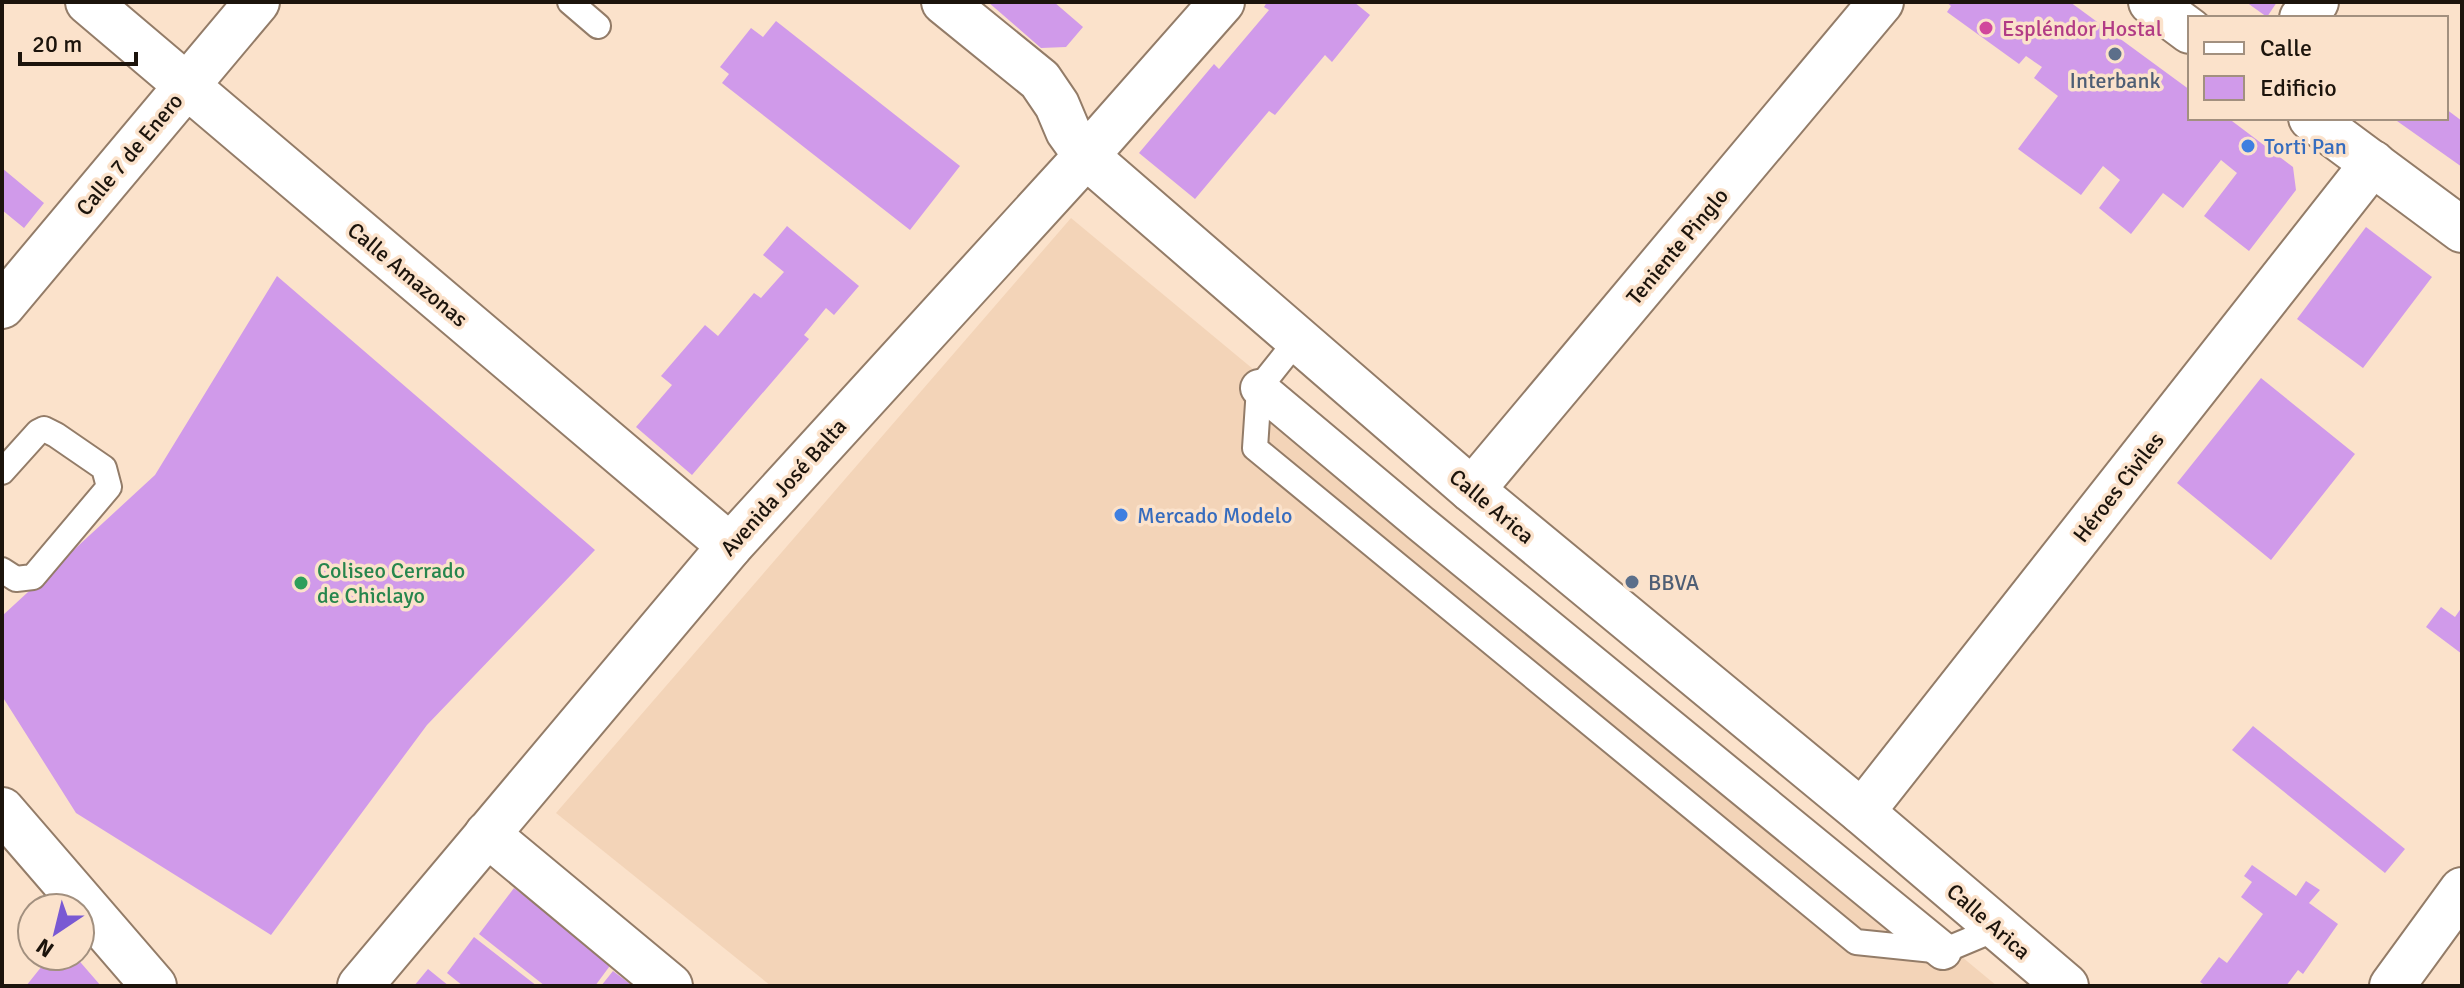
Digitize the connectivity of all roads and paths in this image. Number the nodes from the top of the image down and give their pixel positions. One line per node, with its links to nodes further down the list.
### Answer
1 (88, 2): 10 (street, Calle Amazonas)
2 (257, 2): 10 (street, Calle 7 de Enero)
3 (570, 2): 8 (lane)
4 (944, 2): 12 (street, Calle Arica)
5 (1222, 2): 12 (street, Avenida José Balta)
6 (1881, 2): 19 (street, Teniente Pinglo)
7 (2151, 2): 9 (street)
8 (598, 26)
9 (2188, 30)
10 (186, 87): 15 (street, Calle 7 de Enero); 20 (street, Calle Amazonas)
11 (2314, 120): 13 (street)
12 (1086, 156): 16 (street, Calle Arica); 20 (street, Avenida José Balta)
13 (2373, 163): 14 (street); 23 (street, Héroes Civiles)
14 (2462, 230)
15 (2, 306)
16 (1298, 339): 17 (lane); 19 (street, Calle Arica)
17 (1259, 388): 27 (street); 27 (lane)
18 (2, 472): 21 (lane)
19 (1472, 490): 23 (street, Calle Arica)
20 (730, 546): 24 (street, Avenida José Balta)
21 (2, 570)
22 (2, 810): 28 (street)
23 (1862, 812): 26 (street, Calle Arica)
24 (487, 834): 29 (street, Avenida José Balta); 30 (street)
25 (2462, 890): 32 (street)
26 (1998, 928): 27 (lane); 31 (street, Calle Arica)
27 (1943, 951)
28 (154, 986)
29 (360, 986)
30 (670, 986)
31 (2066, 986)
32 (2392, 986)

